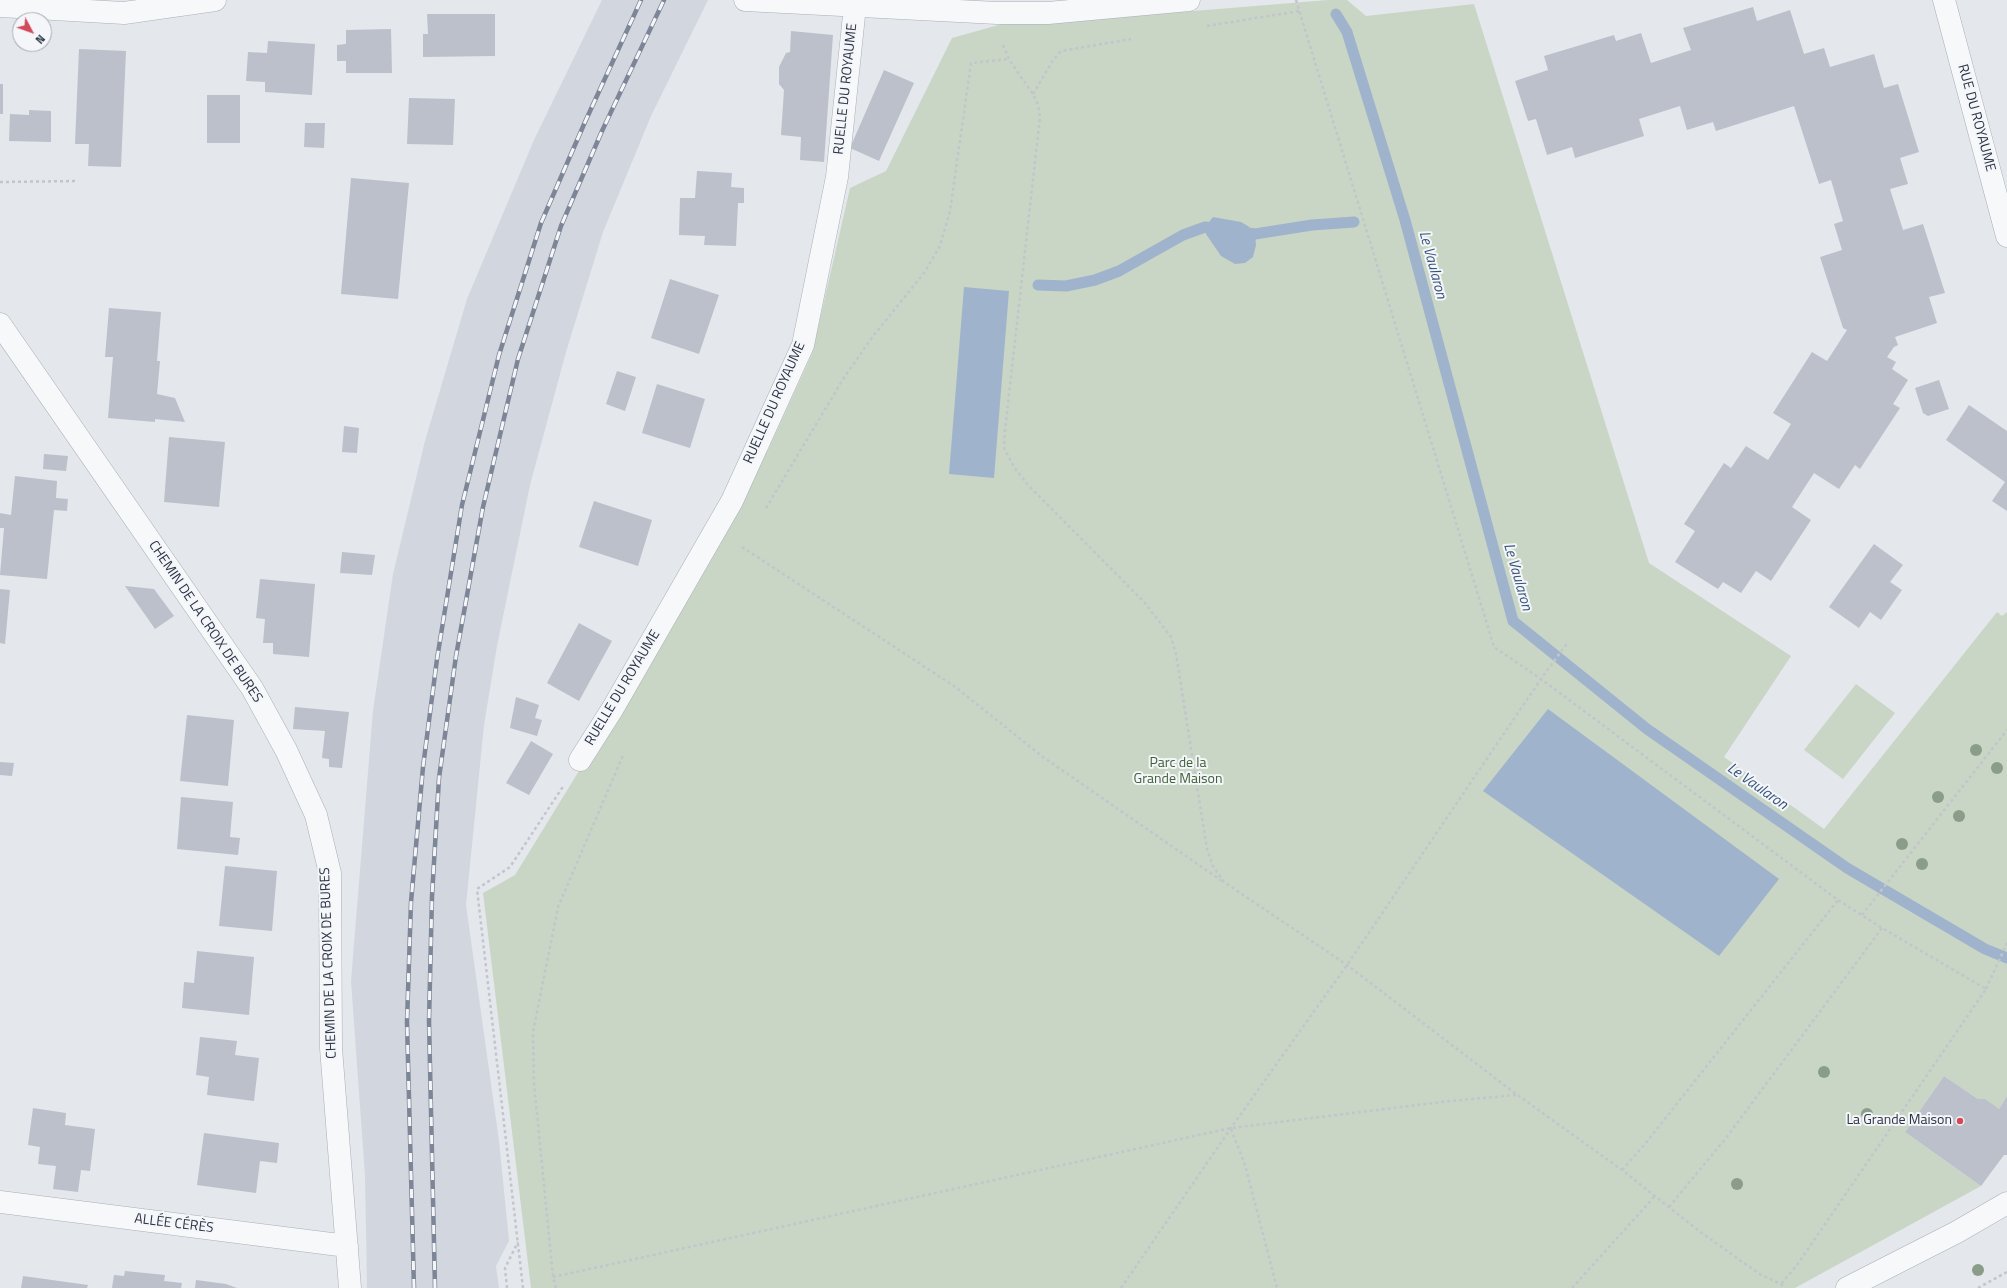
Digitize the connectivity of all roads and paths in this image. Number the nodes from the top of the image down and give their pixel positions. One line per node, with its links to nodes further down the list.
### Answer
1 (215, 0): 6 (street)
2 (745, 0): 7 (street)
3 (1189, 0): 8 (street)
4 (1296, 0): 21 (path)
5 (1944, 0): 14 (street, RUE DU ROYAUME)
6 (0, 6)
7 (855, 6): 8 (street); 24 (street, RUELLE DU ROYAUME)
8 (997, 13): 10 (path)
9 (1076, 48): 11 (path)
10 (1009, 59): 11 (path); 16 (path)
11 (1033, 94): 25 (path)
12 (78, 181): 13 (path)
13 (0, 182)
14 (2007, 236)
15 (0, 324): 40 (street, CHEMIN DE LA CROIX DE BURES)
16 (763, 513)
17 (746, 540): 18 (path)
18 (742, 547): 19 (path); 25 (path)
19 (738, 554)
20 (1568, 642): 21 (path)
21 (1541, 679): 26 (path); 30 (path)
22 (2007, 730): 27 (path)
23 (626, 749): 42 (path)
24 (580, 760): 39 (path)
25 (1224, 882): 30 (path)
26 (1838, 900): 27 (path); 34 (path)
27 (1862, 915): 28 (path)
28 (1882, 928): 31 (path); 38 (path)
29 (2007, 943): 31 (path)
30 (1347, 965): 32 (path); 33 (path)
31 (1986, 989): 43 (path)
32 (1516, 1094): 33 (path); 34 (path)
33 (1231, 1128): 42 (path); 48 (path); 49 (path)
34 (1622, 1170): 35 (path)
35 (1655, 1196): 38 (path); 50 (path)
36 (0, 1202): 40 (street, ALLÉE CÉRÈS)
37 (2007, 1203): 52 (street)
38 (1669, 1207): 43 (path)
39 (518, 1242): 45 (path); 46 (path)
40 (347, 1246): 44 (street, CHEMIN DE LA CROIX DE BURES)
41 (2007, 1272): 53 (path)
42 (553, 1277): 47 (path)
43 (1781, 1284): 51 (path)
44 (350, 1288)
45 (507, 1288)
46 (523, 1288)
47 (556, 1288)
48 (1121, 1288)
49 (1277, 1288)
50 (1572, 1288)
51 (1784, 1288)
52 (1847, 1288)
53 (1978, 1288)

